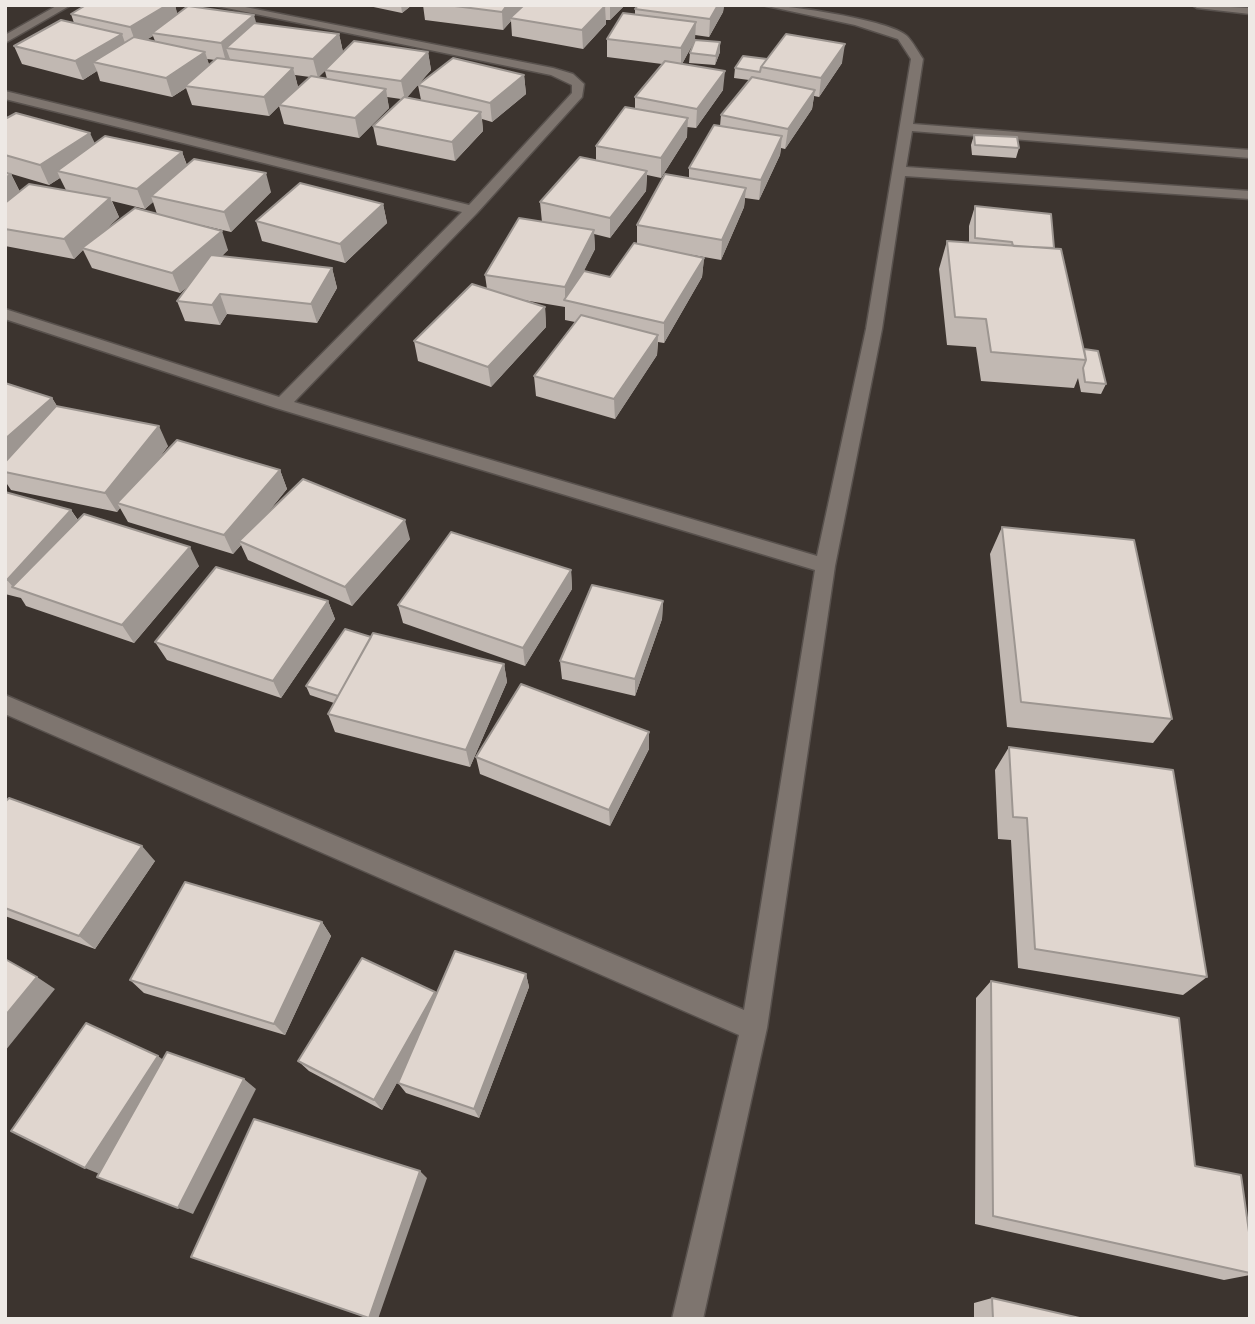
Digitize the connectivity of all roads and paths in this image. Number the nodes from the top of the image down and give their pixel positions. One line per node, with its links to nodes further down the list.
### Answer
1 (66, 5): 6 (street)
2 (217, 5): 12 (street)
3 (767, 5): 8 (street)
4 (1197, 5): 5 (street)
5 (1250, 11)
6 (5, 40)
7 (5, 95): 12 (street)
8 (906, 127): 9 (street); 10 (street)
9 (1250, 154)
10 (899, 171): 11 (street); 15 (street)
11 (1250, 195)
12 (472, 210): 14 (street)
13 (5, 314): 14 (street)
14 (282, 404): 15 (street)
15 (825, 566): 17 (street)
16 (5, 704): 17 (street)
17 (754, 1028): 18 (street)
18 (687, 1319)

